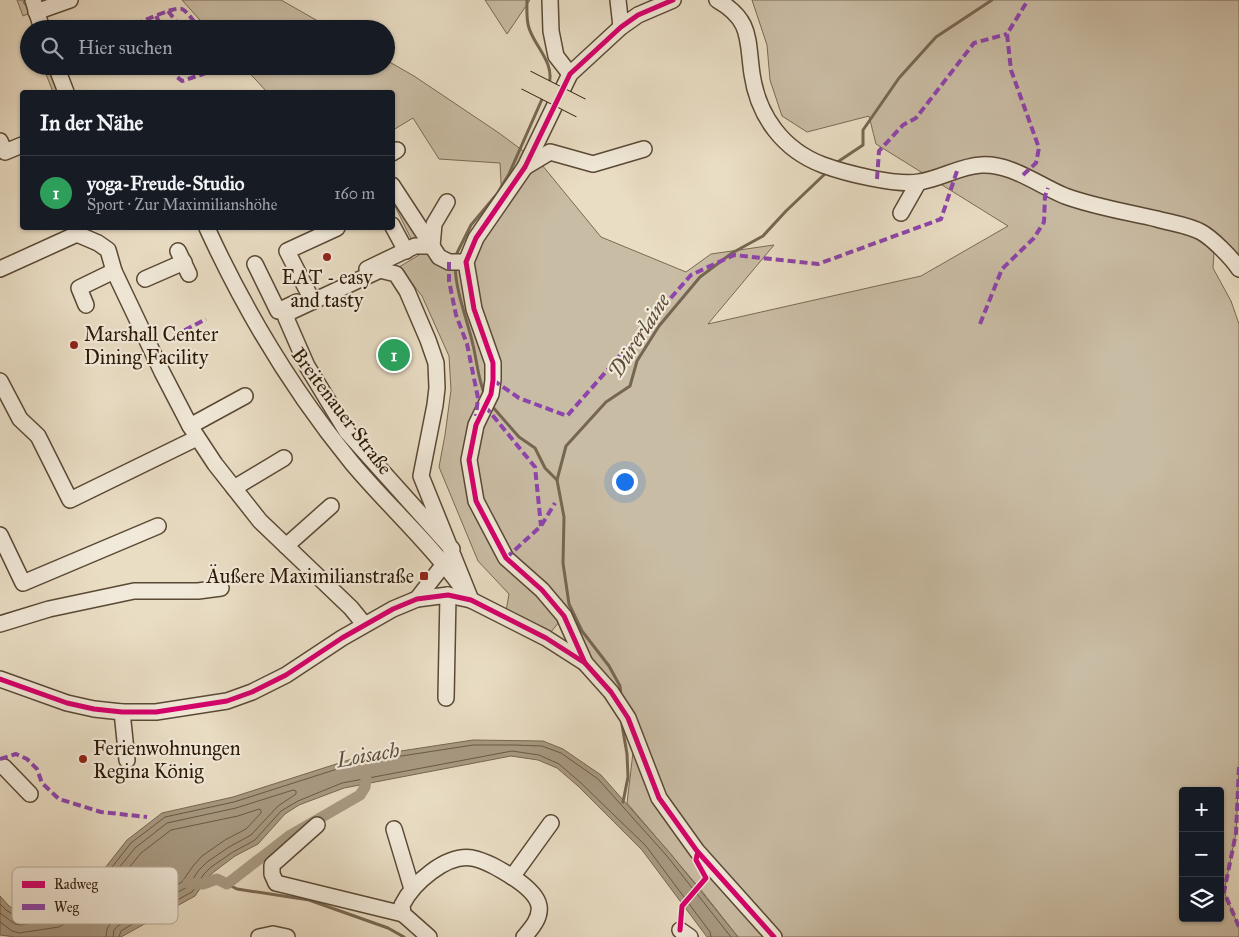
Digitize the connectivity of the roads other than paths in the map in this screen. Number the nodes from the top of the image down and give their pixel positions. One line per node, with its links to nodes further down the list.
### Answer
1 (550, 0): 9 (street)
2 (618, 0): 8 (street)
3 (673, 0): 8 (street)
4 (718, 0): 18 (street)
5 (73, 3): 6 (street)
6 (34, 6): 7 (street)
7 (39, 20)
8 (621, 27): 9 (street)
9 (570, 74): 17 (street)
10 (59, 75): 12 (street)
11 (526, 80): 13 (main road, bridge)
12 (65, 90)
13 (581, 108)
14 (0, 141): 15 (street)
15 (20, 146)
16 (644, 148): 17 (street)
17 (525, 167): 29 (street)
18 (918, 183): 21 (street); 32 (street)
19 (395, 190): 26 (street)
20 (447, 202): 26 (street)
21 (900, 213)
22 (208, 230): 47 (street, Breitenauer Straße)
23 (332, 230): 35 (street)
24 (395, 230): 27 (street)
25 (76, 231): 31 (street); 33 (street)
26 (432, 246): 27 (street); 29 (street)
27 (406, 251): 35 (street)
28 (184, 262): 34 (street)
29 (459, 262): 52 (street)
30 (255, 264): 35 (street)
31 (0, 269)
32 (1239, 269)
33 (114, 270): 36 (street); 39 (street)
34 (146, 279)
35 (310, 296)
36 (86, 305)
37 (0, 381): 39 (street)
38 (245, 396): 39 (street)
39 (193, 432): 41 (street)
40 (284, 458): 41 (street)
41 (234, 488): 45 (street)
42 (331, 506): 45 (street)
43 (158, 526): 44 (street)
44 (0, 535)
45 (286, 546): 54 (street)
46 (452, 549): 46 (street); 51 (street)
47 (444, 564): 50 (street); 51 (street, Breitenauer Straße)
48 (221, 588): 53 (street)
49 (448, 596): 50 (street); 51 (street); 58 (street)
50 (417, 600): 54 (street)
51 (471, 600): 55 (street)
52 (564, 616): 55 (street); 56 (street)
53 (0, 624)
54 (364, 624): 59 (street)
55 (546, 638): 56 (street)
56 (585, 664): 74 (street)
57 (0, 679): 59 (street)
58 (446, 698)
59 (122, 712): 60 (street)
60 (128, 760)
61 (0, 766): 62 (street)
62 (30, 794)
63 (551, 823): 66 (street)
64 (317, 825): 68 (street)
65 (394, 829): 67 (street)
66 (512, 877): 67 (street); 73 (street)
67 (409, 892): 68 (street); 69 (street)
68 (370, 906): 69 (street)
69 (403, 914): 72 (street)
70 (259, 937): 71 (street)
71 (287, 937)
72 (429, 937)
73 (524, 937)
74 (774, 937)

